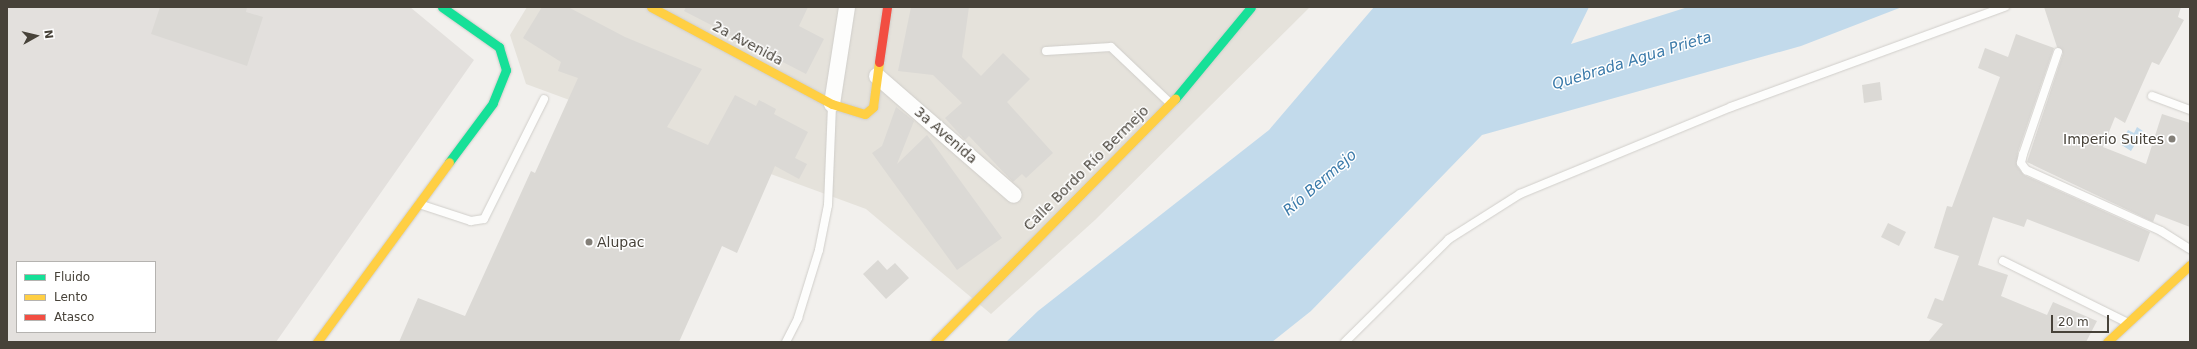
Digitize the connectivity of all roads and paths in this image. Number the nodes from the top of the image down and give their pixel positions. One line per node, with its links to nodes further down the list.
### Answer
1 (442, 7): 16 (street)
2 (651, 7): 13 (street, 2a Avenida)
3 (847, 7): 13 (street)
4 (887, 7): 9 (street)
5 (1251, 7): 12 (street, Calle Bordo Río Bermejo)
6 (2005, 7): 24 (lane)
7 (1046, 51): 12 (lane)
8 (2058, 52): 17 (lane)
9 (877, 76): 13 (street, 2a Avenida); 15 (street, 3a Avenida)
10 (2152, 96): 14 (lane)
11 (544, 99): 16 (lane)
12 (1171, 103): 23 (street, Calle Bordo Río Bermejo)
13 (832, 104): 22 (lane)
14 (2190, 110)
15 (1014, 195)
16 (418, 204): 21 (street)
17 (2190, 250)
18 (2003, 262): 20 (lane)
19 (2190, 265): 20 (street)
20 (2126, 322): 25 (street)
21 (317, 342)
22 (786, 342)
23 (935, 342)
24 (1345, 342)
25 (2107, 342)

